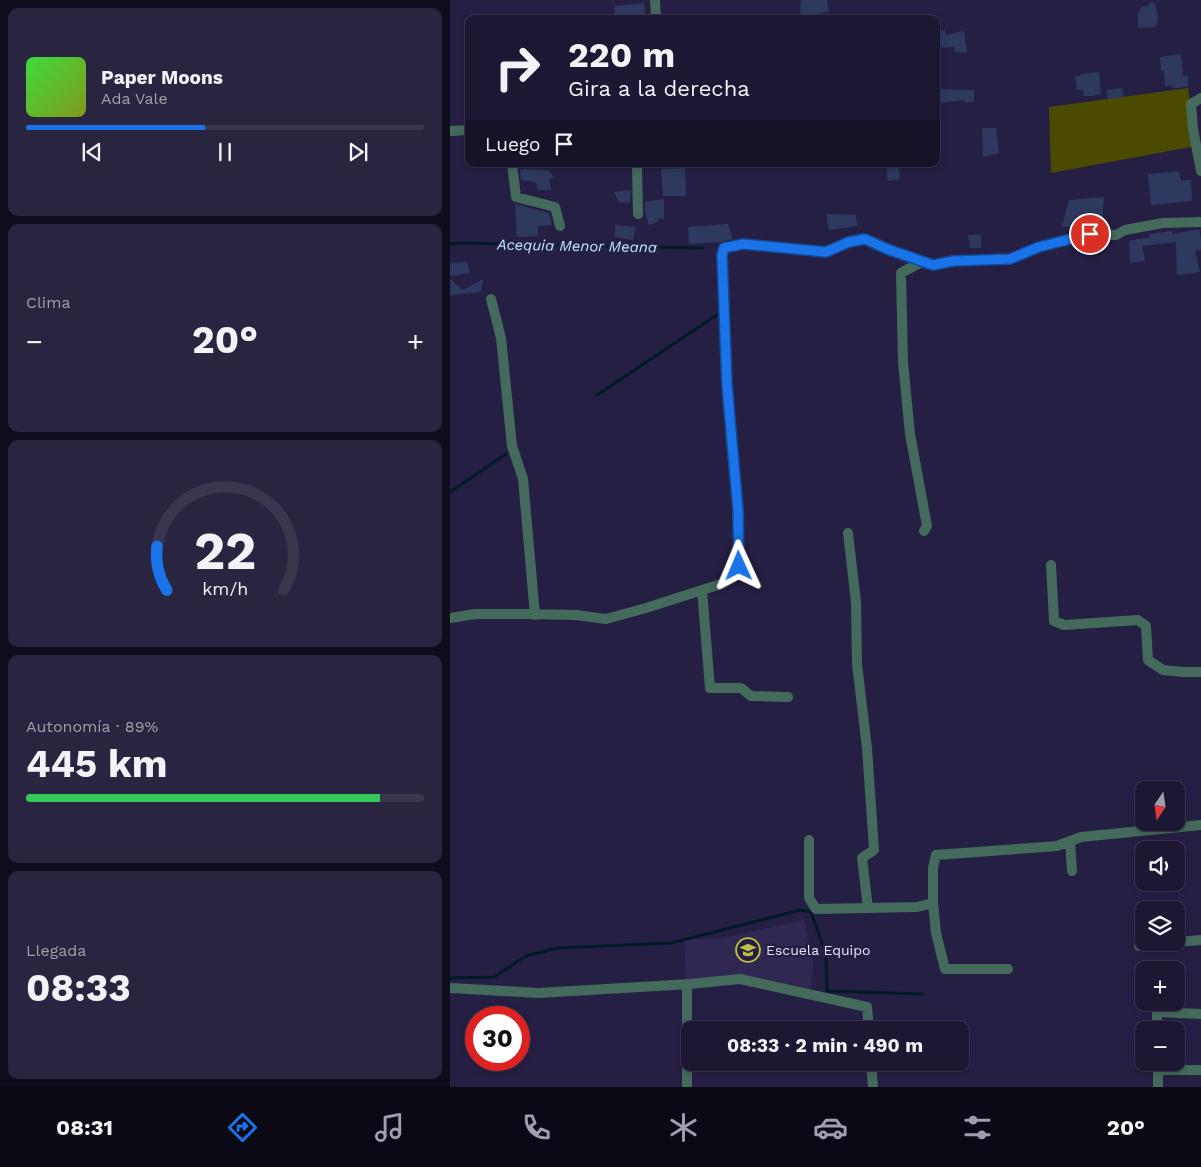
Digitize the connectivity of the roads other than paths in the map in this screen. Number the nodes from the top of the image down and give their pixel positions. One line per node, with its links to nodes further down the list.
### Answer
1 (655, 0): 2 (street)
2 (656, 15)
3 (1201, 98): 8 (street)
4 (465, 130): 5 (street)
5 (450, 131)
6 (512, 167): 11 (street)
7 (637, 167): 9 (street)
8 (1201, 171)
9 (638, 214)
10 (1201, 222): 12 (street)
11 (560, 226)
12 (923, 261): 14 (street); 17 (street)
13 (491, 299): 18 (street)
14 (924, 531)
15 (848, 533): 27 (street)
16 (1051, 565): 20 (street)
17 (702, 590): 18 (street); 21 (street)
18 (535, 614): 19 (street)
19 (450, 618)
20 (1201, 672)
21 (788, 697)
22 (1201, 825): 24 (street)
23 (809, 840): 27 (street)
24 (1070, 841): 25 (street); 26 (street)
25 (1072, 871)
26 (933, 903): 27 (street); 30 (street)
27 (868, 908)
28 (1201, 940): 29 (street)
29 (1185, 941)
30 (1008, 969)
31 (687, 984): 32 (street); 34 (street); 40 (street)
32 (450, 988)
33 (1201, 1014): 35 (street)
34 (868, 1021)
35 (1157, 1021)
36 (1185, 1069): 37 (street)
37 (1201, 1070)
38 (872, 1071): 41 (street)
39 (1158, 1071): 42 (street)
40 (687, 1087)
41 (873, 1087)
42 (1158, 1087)

